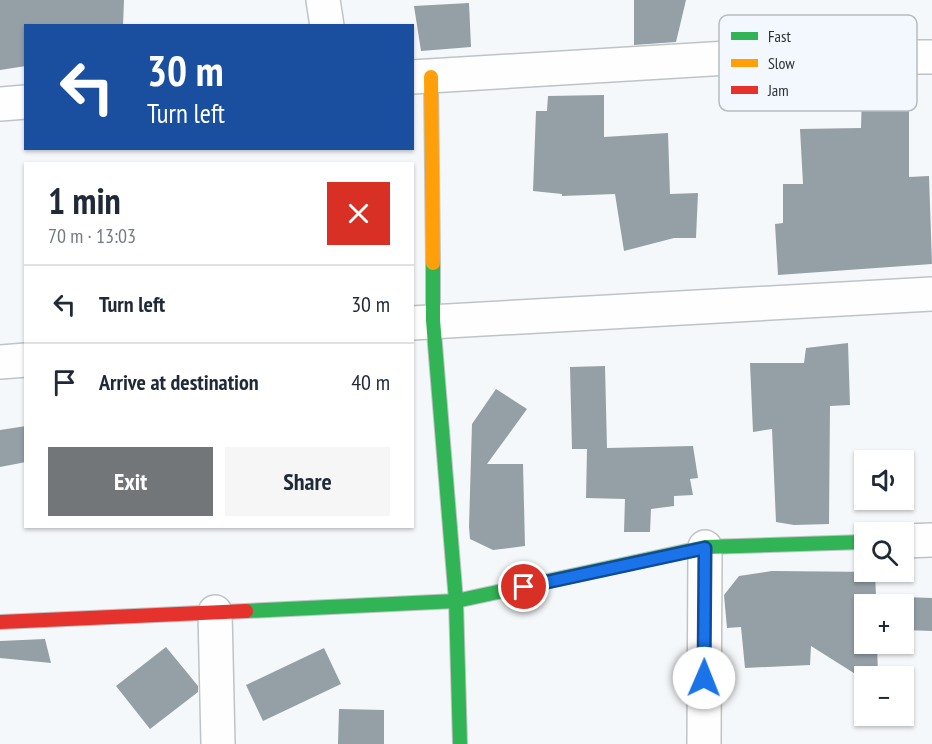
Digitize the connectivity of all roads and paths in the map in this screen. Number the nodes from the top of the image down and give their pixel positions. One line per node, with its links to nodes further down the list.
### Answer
1 (323, 0): 2 (street)
2 (327, 24)
3 (719, 59): 4 (street)
4 (422, 77): 8 (street)
5 (24, 102): 6 (street)
6 (0, 104)
7 (932, 294): 8 (street)
8 (423, 321): 15 (street)
9 (24, 360): 10 (street)
10 (0, 362)
11 (932, 540): 12 (street)
12 (914, 541)
13 (854, 542): 14 (street)
14 (705, 548): 15 (street); 20 (street)
15 (456, 602): 16 (street); 19 (street)
16 (215, 612): 17 (street); 18 (street)
17 (0, 622)
18 (218, 744)
19 (460, 744)
20 (704, 744)

